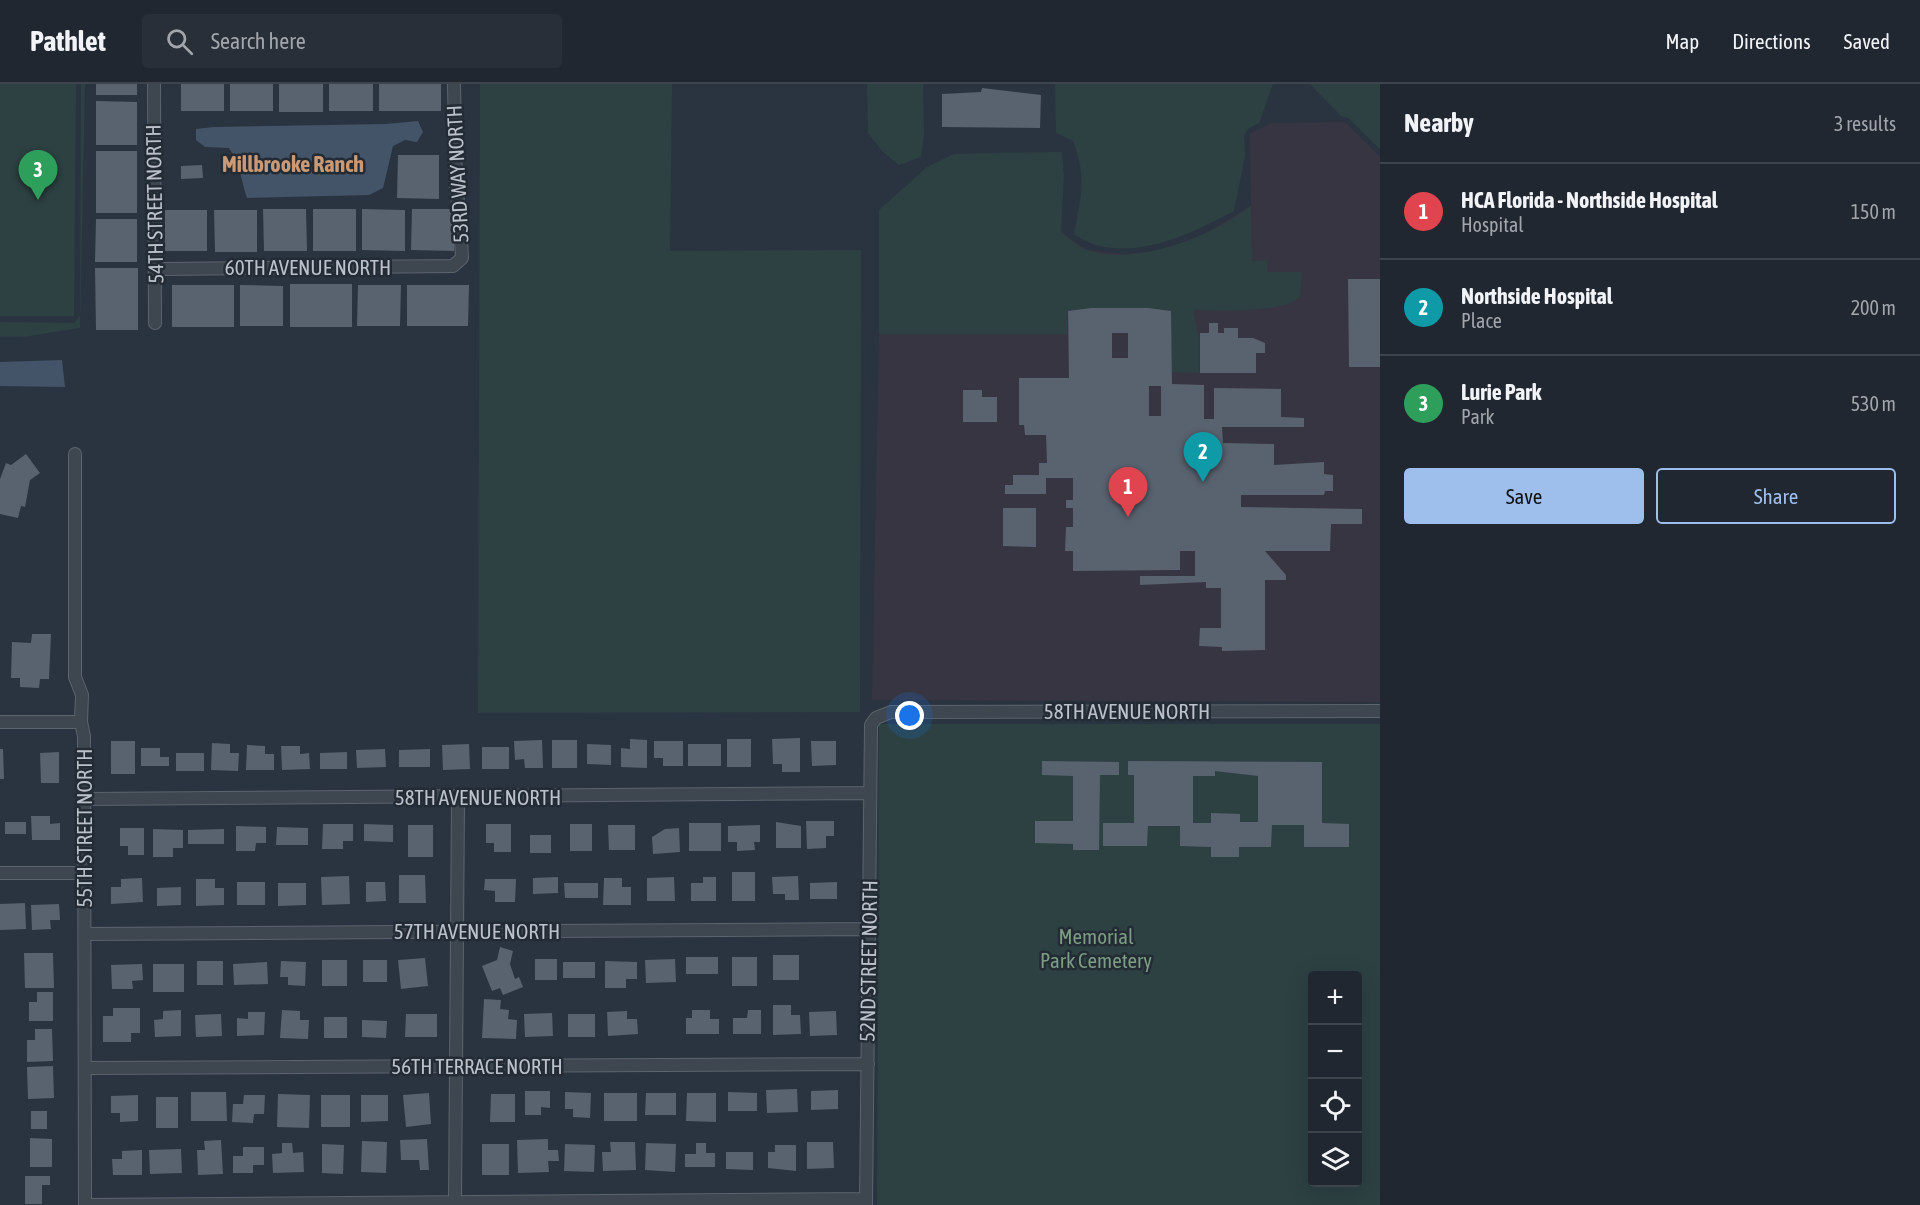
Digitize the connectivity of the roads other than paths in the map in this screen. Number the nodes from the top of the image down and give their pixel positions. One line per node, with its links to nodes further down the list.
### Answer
1 (154, 84): 4 (street, 54TH STREET NORTH)
2 (454, 84): 3 (street, 53RD WAY NORTH)
3 (459, 262): 4 (street, 60TH AVENUE NORTH)
4 (156, 266): 5 (street, 54TH STREET NORTH)
5 (155, 323)
6 (75, 453): 10 (street, 55TH STREET NORTH)
7 (1380, 711): 8 (street, 58TH AVENUE NORTH)
8 (876, 718): 11 (street, 52ND STREET NORTH)
9 (0, 722): 10 (street)
10 (81, 722): 13 (street, 55TH STREET NORTH)
11 (870, 793): 12 (street, 58TH AVENUE NORTH); 16 (street, 52ND STREET NORTH)
12 (458, 798): 13 (street, 58TH AVENUE NORTH); 17 (street)
13 (85, 799): 15 (street, 55TH STREET NORTH)
14 (0, 873): 15 (street)
15 (83, 873): 18 (street, 55TH STREET NORTH)
16 (869, 929): 17 (street, 57TH AVENUE NORTH); 19 (street, 52ND STREET NORTH)
17 (458, 932): 18 (street, 57TH AVENUE NORTH); 20 (street)
18 (86, 934): 21 (street, 55TH STREET NORTH)
19 (867, 1064): 20 (street, 56TH TERRACE NORTH); 22 (street, 52ND STREET NORTH)
20 (455, 1067): 21 (street, 56TH TERRACE NORTH); 23 (street)
21 (86, 1068): 24 (street, 55TH STREET NORTH)
22 (866, 1202): 23 (street)
23 (455, 1203): 24 (street)
24 (85, 1205)

